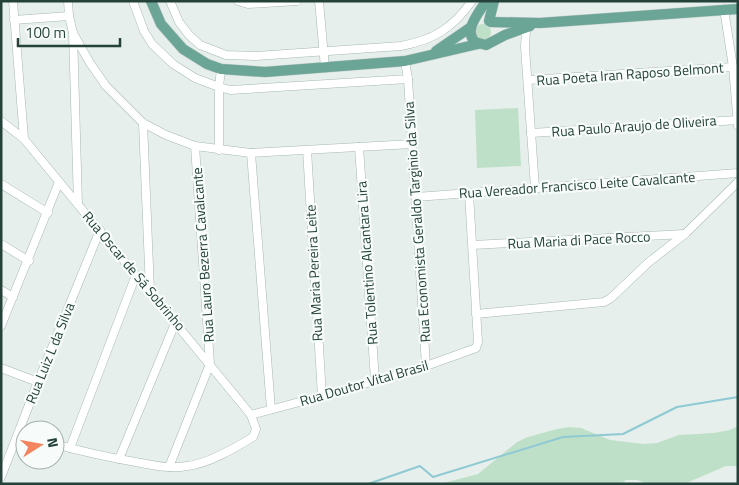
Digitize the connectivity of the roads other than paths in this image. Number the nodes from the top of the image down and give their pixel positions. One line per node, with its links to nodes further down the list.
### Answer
1 (13, 1): 15 (street)
2 (68, 1): 14 (street)
3 (133, 1): 30 (street)
4 (151, 1): 27 (main road)
5 (170, 1): 22 (street)
6 (238, 1): 7 (street)
7 (297, 1)
8 (319, 1): 22 (street)
9 (472, 1): 22 (street)
10 (486, 1): 18 (main road)
11 (494, 1): 16 (main road)
12 (724, 9): 13 (main road); 17 (main road); 25 (street)
13 (738, 9)
14 (69, 16): 15 (street); 19 (street)
15 (14, 20): 36 (street)
16 (490, 22): 17 (main road); 18 (main road); 20 (main road)
17 (532, 25): 20 (main road); 29 (street)
18 (472, 26): 21 (main road); 23 (main road)
19 (73, 33): 33 (street); 50 (street)
20 (492, 41): 21 (main road)
21 (478, 44): 23 (main road)
22 (324, 52): 26 (street)
23 (431, 55): 24 (main road)
24 (405, 61): 26 (main road); 28 (street, Rua Economista Geraldo Targinio da Silva)
25 (733, 67): 29 (street, Rua Poeta Iran Raposo Belmont); 31 (street)
26 (325, 68): 27 (main road)
27 (221, 69): 30 (street)
28 (408, 79): 30 (street); 37 (street, Rua Economista Geraldo Targinio da Silva)
29 (528, 80): 35 (street)
30 (219, 87): 40 (street)
31 (738, 120): 34 (street); 35 (street, Rua Paulo Araujo de Oliveira)
32 (1, 121): 36 (street, Rua Oscar de Sá Sobrinho)
33 (143, 123): 38 (street); 59 (street)
34 (738, 126)
35 (531, 133): 47 (street)
36 (24, 139): 44 (street, Rua Oscar de Sá Sobrinho)
37 (412, 144): 39 (street); 49 (street, Rua Economista Geraldo Targinio da Silva)
38 (195, 146): 40 (street); 64 (street, Rua Lauro Bezerra Cavalcante)
39 (359, 147): 41 (street); 67 (street, Rua Tolentino Alcantara Lira)
40 (219, 150): 42 (street)
41 (307, 150): 42 (street); 69 (street, Rua Maria Pereira Leite)
42 (251, 153): 70 (street)
43 (738, 173): 47 (street, Rua Vereador Francisco Leite Cavalcante)
44 (59, 182): 50 (street, Rua Oscar de Sá Sobrinho); 51 (street)
45 (738, 182): 53 (street)
46 (1, 184): 51 (street)
47 (535, 188): 48 (street, Rua Vereador Francisco Leite Cavalcante)
48 (469, 194): 49 (street, Rua Vereador Francisco Leite Cavalcante); 55 (street)
49 (416, 197): 65 (street, Rua Economista Geraldo Targinio da Silva)
50 (78, 204): 52 (street, Rua Oscar de Sá Sobrinho)
51 (48, 213): 56 (street)
52 (100, 230): 57 (street, Rua Oscar de Sá Sobrinho); 68 (street, Rua Luiz L da Silva)
53 (685, 234): 55 (street, Rua Maria di Pace Rocco); 61 (street)
54 (1, 244): 56 (street)
55 (473, 245): 61 (street)
56 (29, 261): 60 (street)
57 (136, 275): 59 (street, Rua Oscar de Sá Sobrinho); 75 (street)
58 (1, 290): 60 (street)
59 (150, 290): 62 (street, Rua Oscar de Sá Sobrinho)
60 (13, 297): 63 (street)
61 (476, 314): 65 (street, Rua Doutor Vital Brasil)
62 (176, 321): 64 (street, Rua Oscar de Sá Sobrinho); 76 (street)
63 (1, 326)
64 (210, 364): 71 (street, Rua Oscar de Sá Sobrinho); 77 (street)
65 (426, 366): 67 (street, Rua Doutor Vital Brasil)
66 (1, 368): 68 (street)
67 (375, 380): 69 (street, Rua Doutor Vital Brasil)
68 (38, 382): 72 (street, Rua Luiz L da Silva)
69 (322, 396): 70 (street, Rua Doutor Vital Brasil)
70 (271, 409): 71 (street, Rua Doutor Vital Brasil)
71 (251, 414): 77 (street, Rua Oscar de Sá Sobrinho)
72 (26, 420)
73 (65, 447): 75 (street)
74 (15, 448): 78 (street, Rua Luiz L da Silva)
75 (70, 448): 76 (street)
76 (118, 459): 77 (street)
77 (169, 468)
78 (1, 477)

